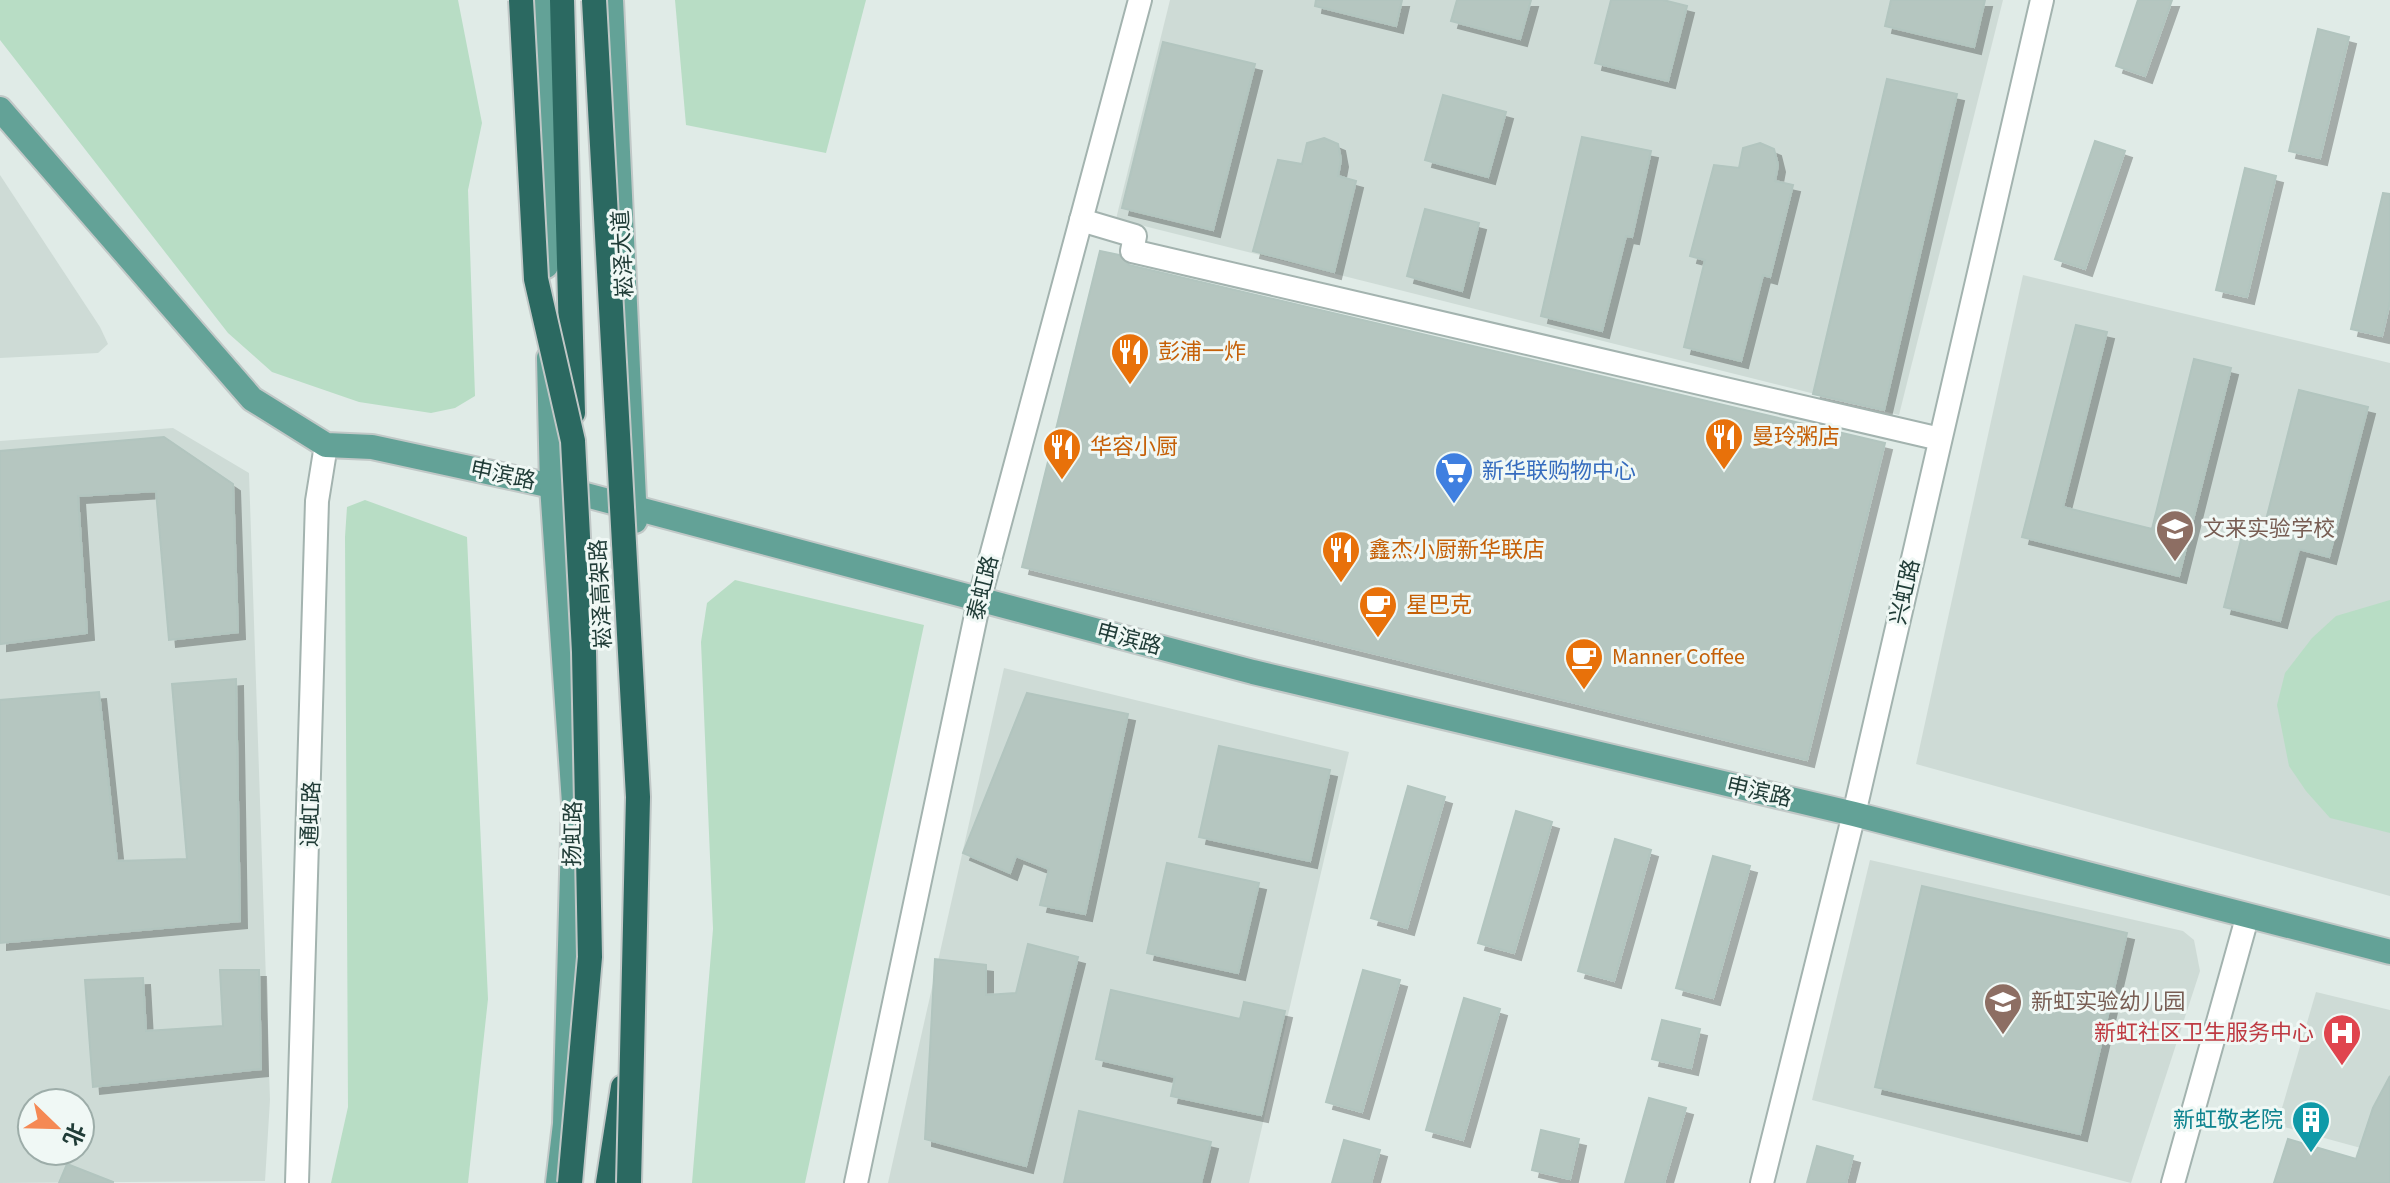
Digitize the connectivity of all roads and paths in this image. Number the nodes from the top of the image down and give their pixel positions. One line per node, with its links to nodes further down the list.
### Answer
1 (521, 0): 11 (highway, bridge)
2 (540, 0): 13 (main road)
3 (562, 0): 11 (highway, 崧泽高架路, bridge)
4 (594, 0): 19 (highway, 崧泽高架路, bridge)
5 (611, 0): 14 (main road, 崧泽大道)
6 (1140, 0): 9 (street, 泰虹路)
7 (2042, 0): 10 (street, 兴虹路)
8 (0, 109): 12 (main road, 申滨路)
9 (1081, 220): 10 (street); 15 (street, 泰虹路)
10 (1940, 439): 16 (street, 兴虹路)
11 (573, 441): 22 (highway, 崧泽高架路, bridge)
12 (326, 445): 13 (main road, 申滨路); 20 (street, 通虹路)
13 (552, 486): 14 (main road, 申滨路); 21 (main road, 扬虹路)
14 (635, 508): 15 (main road, 申滨路); 24 (main road)
15 (979, 601): 16 (main road, 申滨路); 25 (street, 泰虹路)
16 (1854, 814): 17 (main road, 申滨路); 26 (street, 兴虹路)
17 (2247, 918): 18 (main road, 申滨路); 27 (street)
18 (2390, 952)
19 (630, 1043): 23 (highway, 崧泽高架路, bridge); 24 (highway, bridge)
20 (297, 1183)
21 (558, 1183)
22 (570, 1183)
23 (608, 1183)
24 (626, 1183)
25 (856, 1183)
26 (1762, 1183)
27 (2173, 1183)

